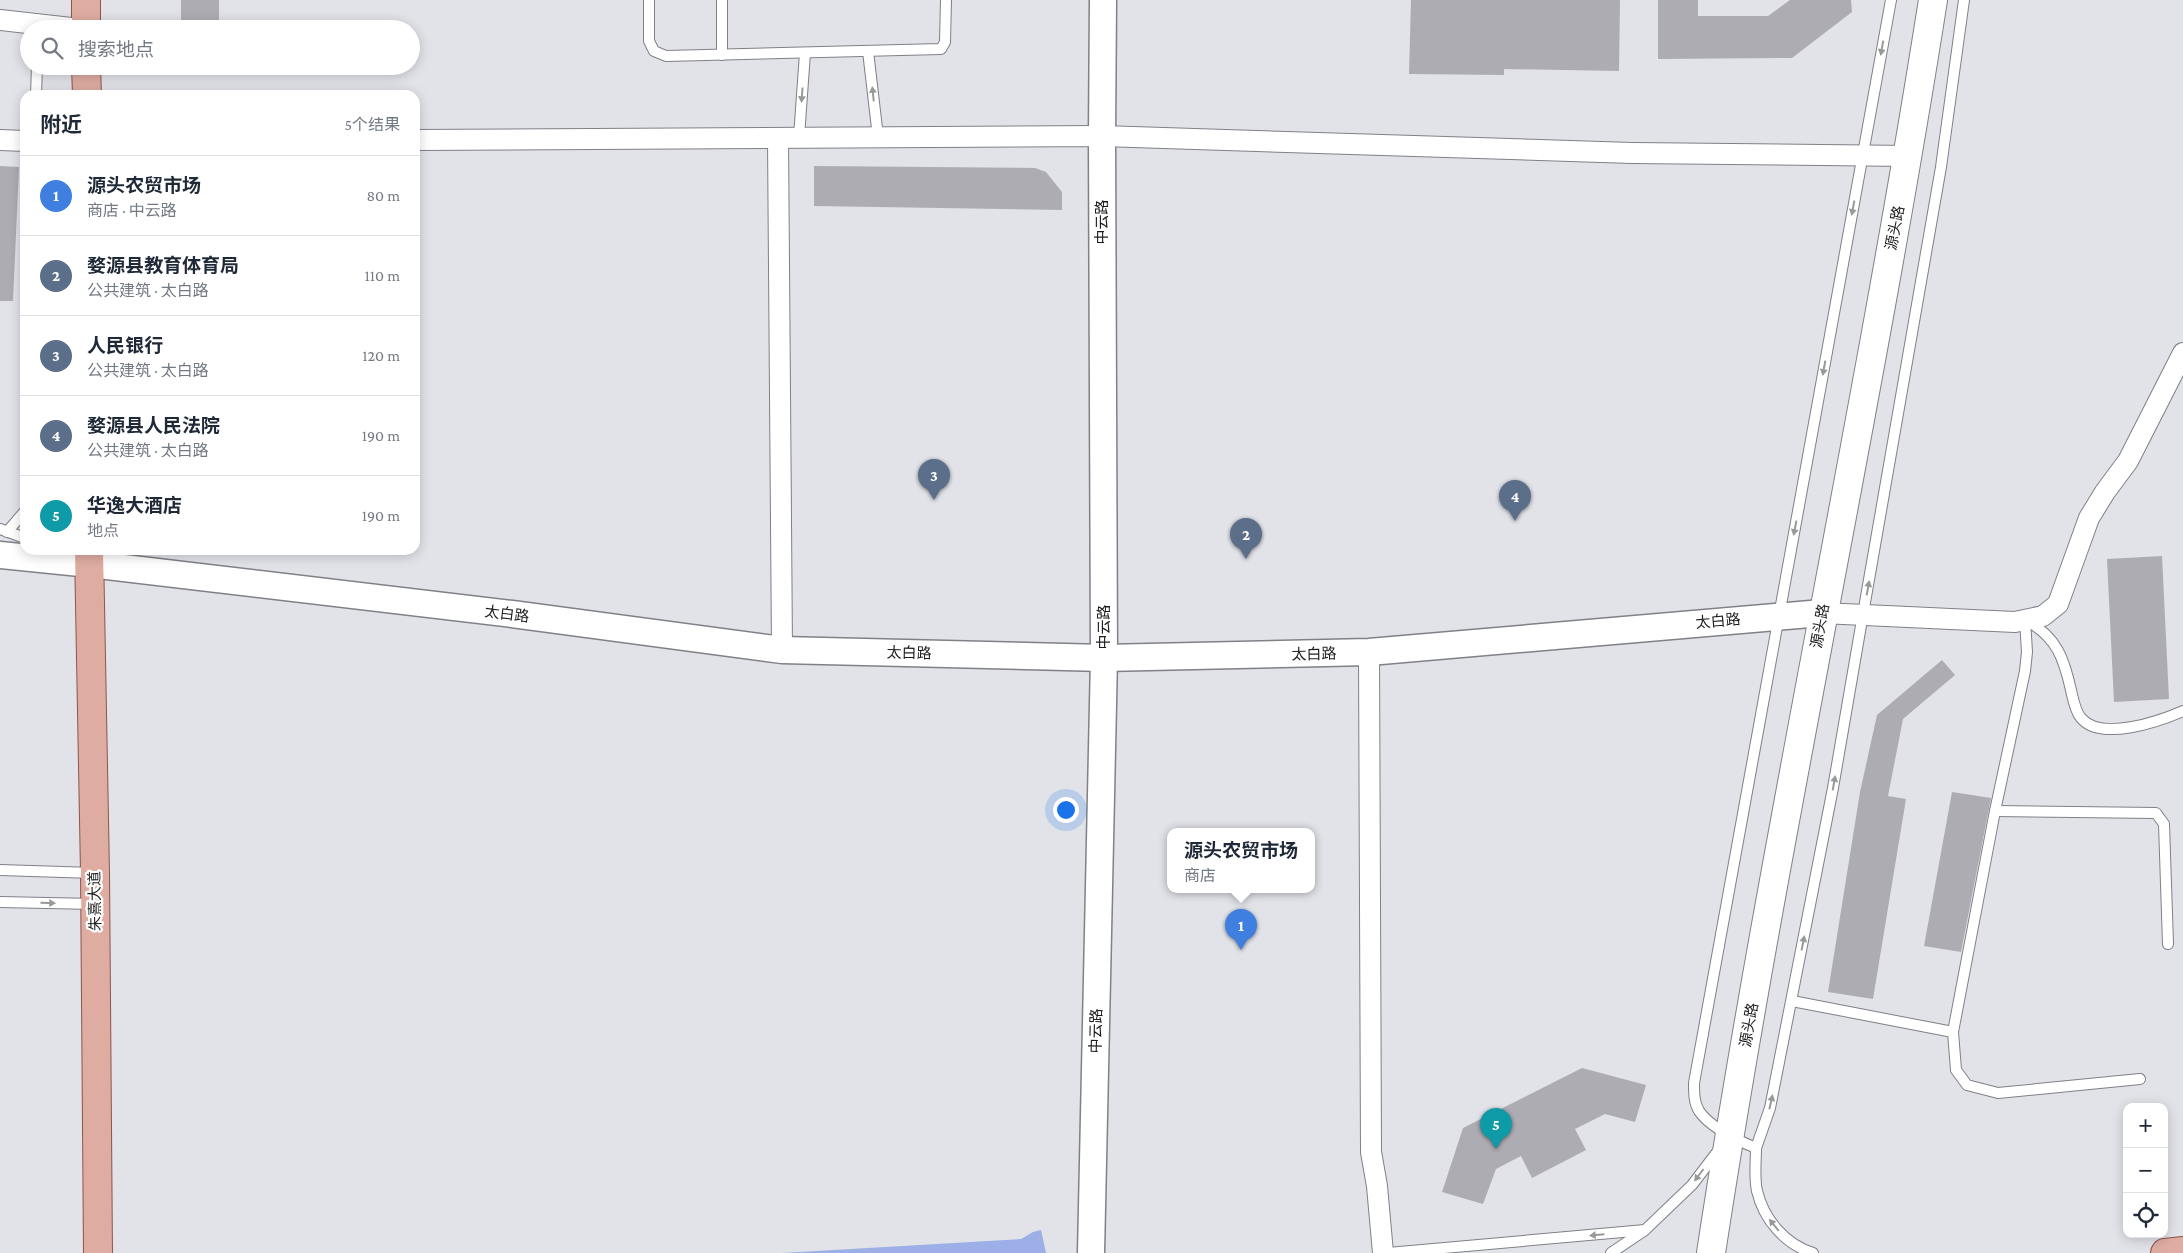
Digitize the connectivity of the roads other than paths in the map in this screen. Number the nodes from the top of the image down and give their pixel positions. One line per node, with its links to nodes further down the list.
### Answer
1 (86, 0): 10 (main road)
2 (649, 0): 14 (lane)
3 (722, 0): 14 (lane)
4 (946, 0): 12 (lane)
5 (1103, 0): 19 (street, 中云路)
6 (1891, 0): 26 (lane, one-way to 26)
7 (1934, 0): 27 (main road, 源头路)
8 (1964, 0): 35 (lane, one-way to 8)
9 (0, 20): 11 (street)
10 (86, 20)
11 (20, 23)
12 (868, 51): 13 (lane); 21 (lane, one-way to 12)
13 (805, 52): 14 (lane); 20 (lane, one-way to 20)
14 (722, 55)
15 (36, 75): 17 (lane)
16 (86, 75): 18 (main road)
17 (36, 90)
18 (87, 90)
19 (1102, 136): 21 (street); 26 (street); 40 (street, 中云路)
20 (799, 137): 21 (street); 22 (street)
21 (878, 137)
22 (778, 138): 24 (street); 38 (street)
23 (0, 140): 25 (street)
24 (420, 140)
25 (20, 141)
26 (1862, 155): 27 (street); 36 (lane, one-way to 36)
27 (1909, 156): 34 (main road, 源头路)
28 (2183, 352): 37 (street)
29 (20, 517): 31 (lane)
30 (20, 538): 31 (lane)
31 (2, 539): 32 (street, 太白路)
32 (20, 543)
33 (89, 557): 38 (street, 太白路); 44 (main road, 朱熹大道)
34 (1822, 613): 35 (street); 36 (street, 太白路); 51 (main road, 源头路)
35 (1864, 614): 37 (street); 48 (lane, one-way to 35)
36 (1778, 616): 39 (street, 太白路); 51 (lane)
37 (2026, 620): 41 (lane); 42 (lane)
38 (782, 650): 40 (street, 太白路)
39 (1369, 652): 40 (street, 太白路); 57 (street)
40 (1104, 658): 56 (street, 中云路)
41 (2183, 711)
42 (1995, 811): 47 (lane); 49 (lane)
43 (0, 870): 44 (lane)
44 (95, 873): 46 (main road, 朱熹大道)
45 (0, 902): 46 (lane, one-way to 46)
46 (95, 904): 55 (main road, 朱熹大道)
47 (2168, 944)
48 (1792, 1001): 49 (lane); 52 (lane, one-way to 48)
49 (1952, 1032): 50 (lane)
50 (2140, 1079)
51 (1729, 1136): 52 (lane); 53 (lane, one-way to 53); 60 (main road, 源头路)
52 (1756, 1148): 61 (lane, one-way to 52)
53 (1645, 1230): 58 (lane, one-way to 58); 59 (lane)
54 (2183, 1252): 62 (main road)
55 (98, 1253)
56 (1091, 1253)
57 (1383, 1253)
58 (1388, 1253)
59 (1611, 1253)
60 (1711, 1253)
61 (1813, 1253)
62 (2165, 1253)

